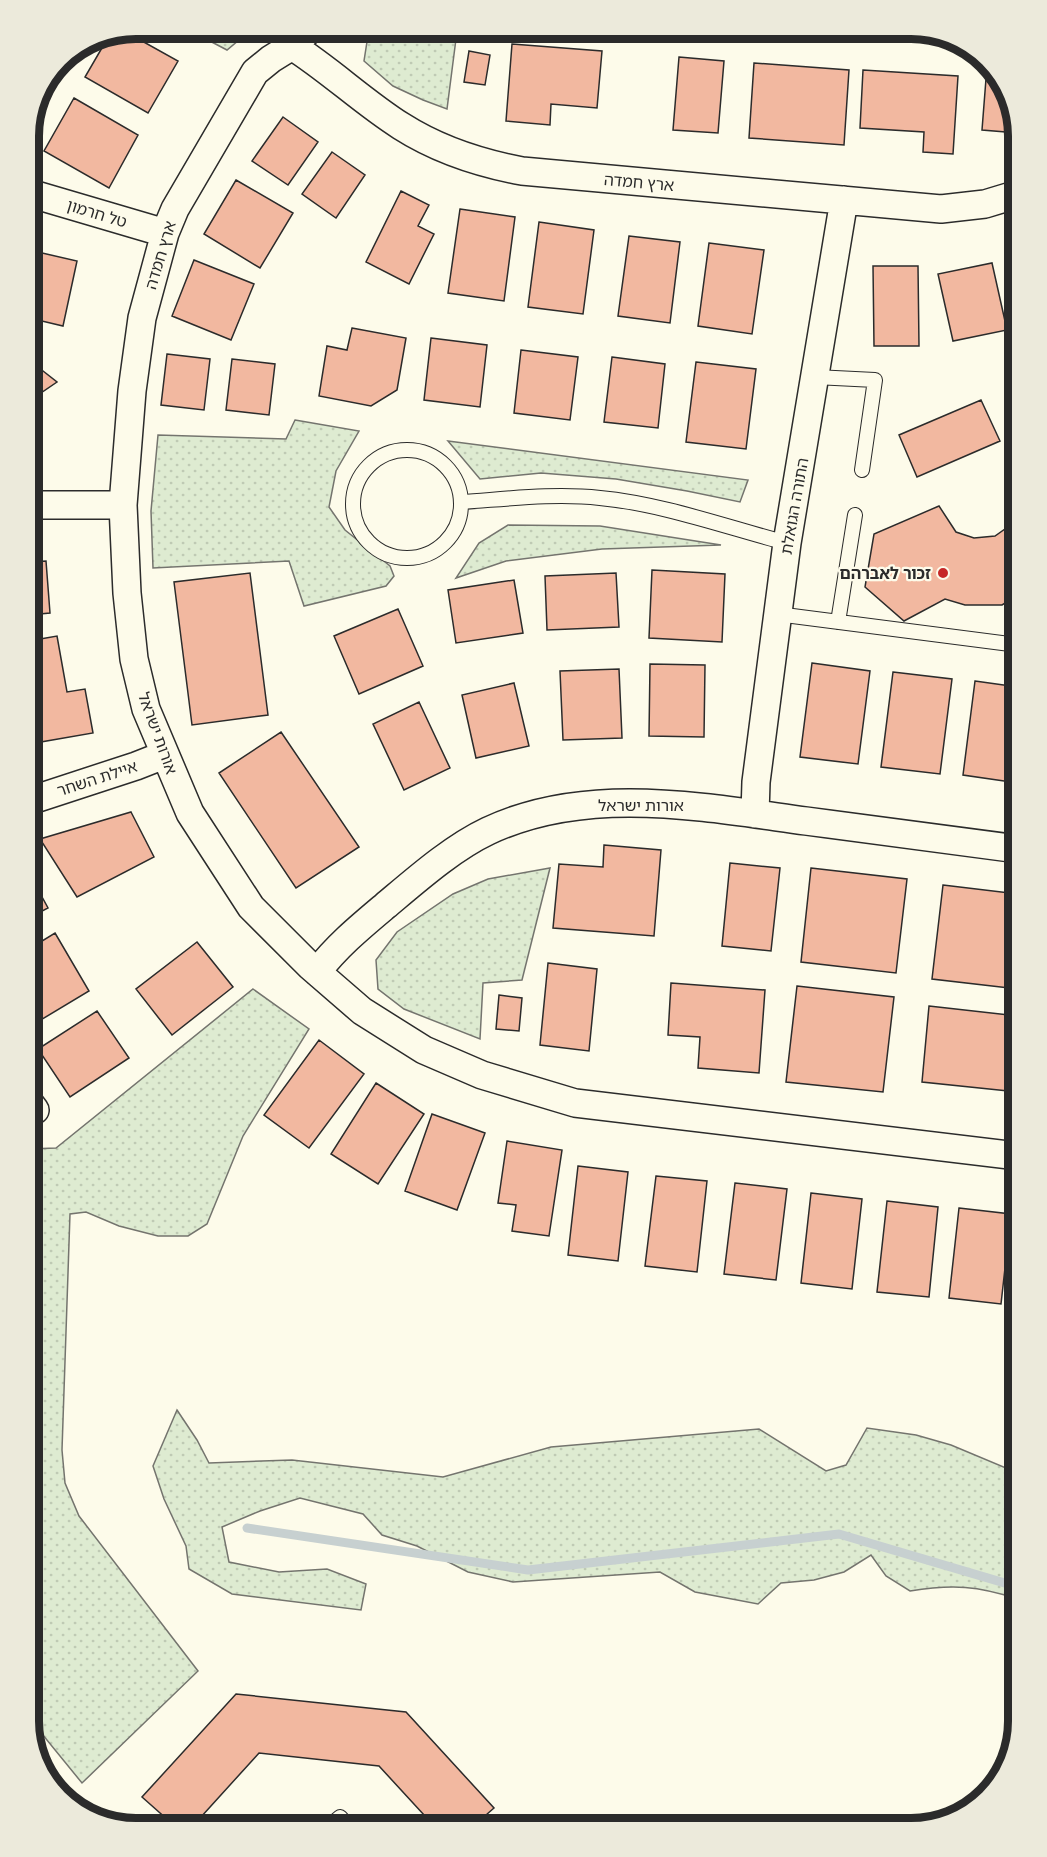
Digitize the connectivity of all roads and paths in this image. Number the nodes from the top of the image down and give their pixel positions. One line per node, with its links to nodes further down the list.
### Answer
1 (298, 39): 6 (street, ארץ חמדה)
2 (302, 39): 5 (street, ארץ חמדה)
3 (39, 196): 6 (street, טל חרמון)
4 (1008, 197): 5 (street, ארץ חמדה)
5 (844, 200): 7 (street, התורה הגואלת)
6 (165, 234): 11 (street, ארץ חמדה)
7 (815, 377): 8 (lane); 13 (street, התורה הגואלת)
8 (862, 470)
9 (462, 502): 9 (lane); 13 (lane)
10 (39, 505): 11 (street)
11 (123, 505): 17 (street, אורות ישראל)
12 (855, 515): 15 (lane)
13 (787, 543): 14 (street, התורה הגואלת)
14 (777, 614): 15 (lane); 19 (street, התורה הגואלת)
15 (838, 622): 16 (lane)
16 (1008, 644)
17 (164, 755): 18 (street, איילת השחר); 21 (street, אורות ישראל)
18 (39, 798)
19 (755, 814): 20 (street, אורות ישראל); 21 (street, אורות ישראל)
20 (1008, 848)
21 (317, 972): 22 (street, אורות ישראל)
22 (1008, 1155)

